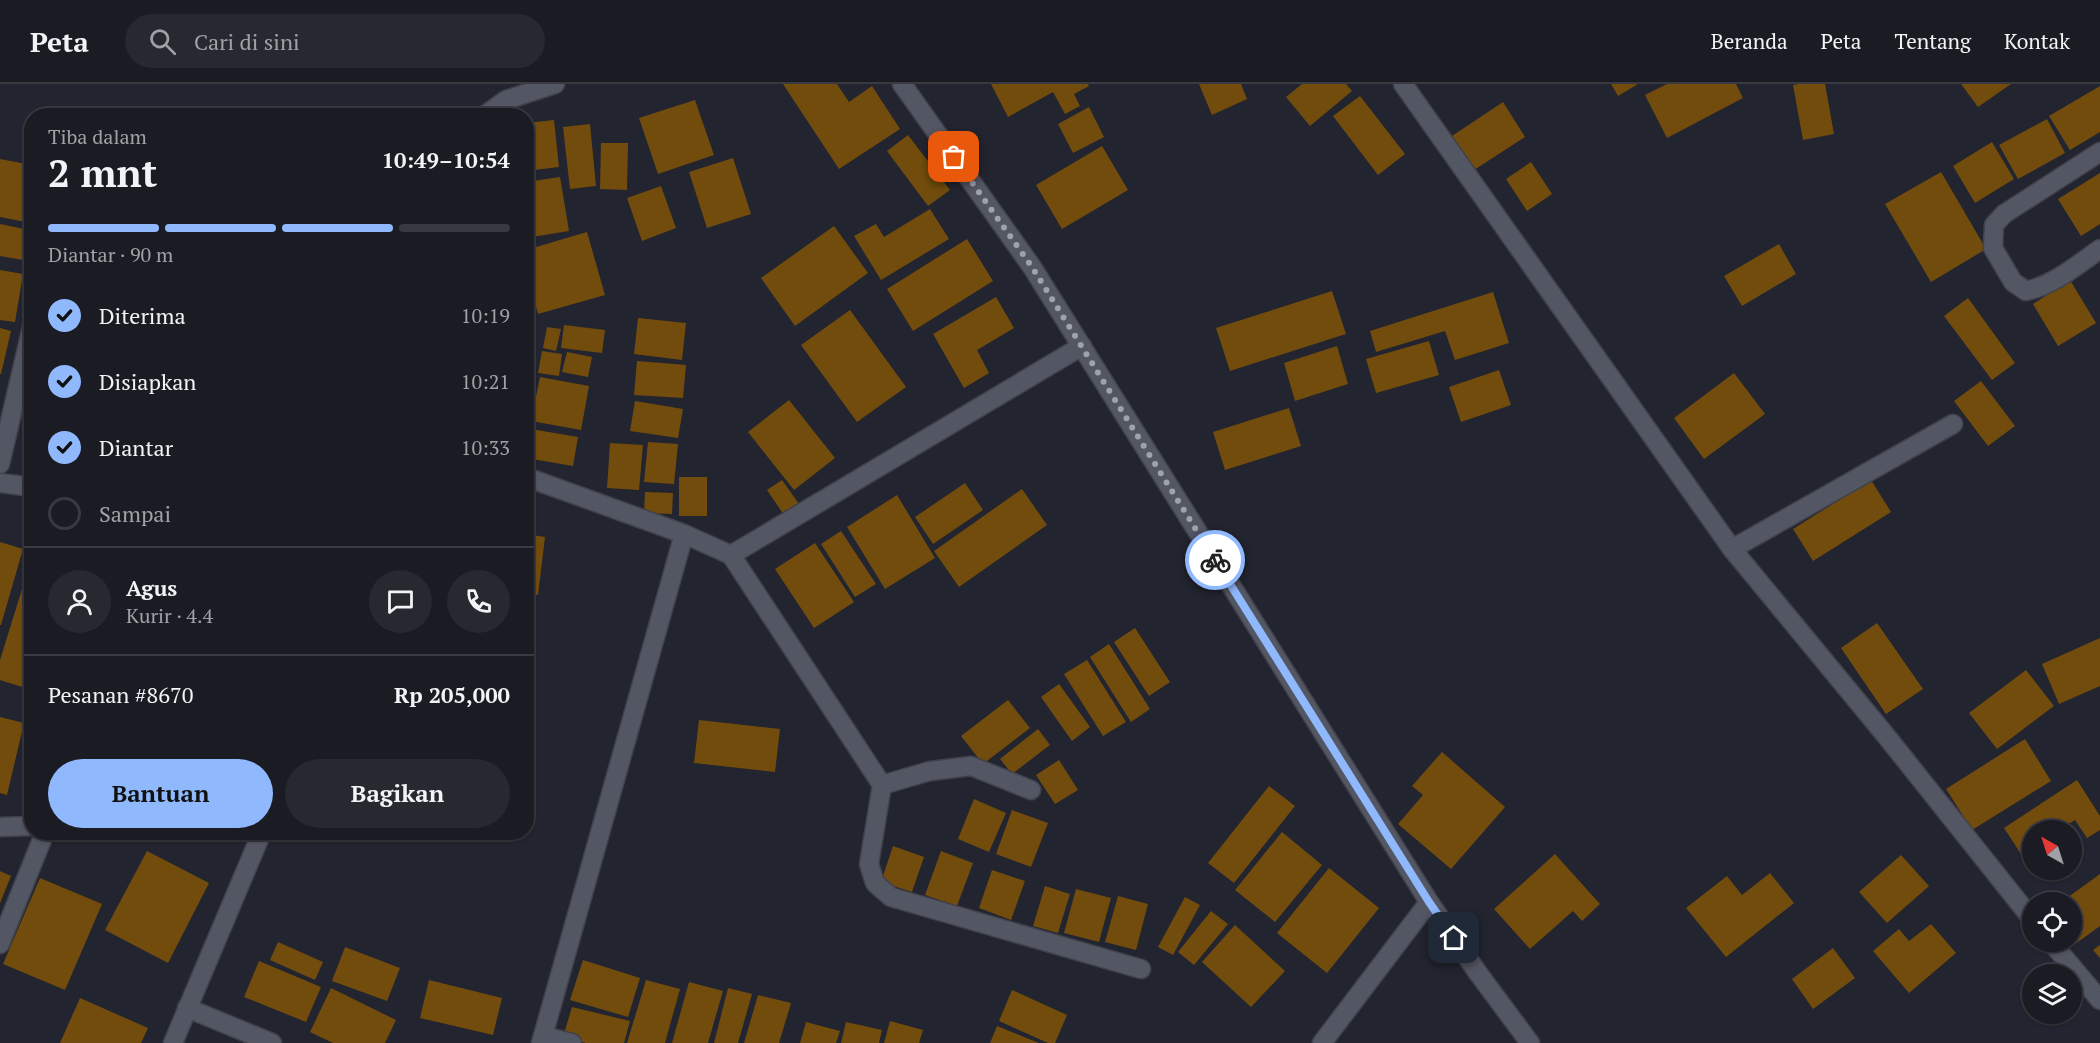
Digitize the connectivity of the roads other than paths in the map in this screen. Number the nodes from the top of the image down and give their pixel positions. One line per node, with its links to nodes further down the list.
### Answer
1 (555, 84): 4 (street)
2 (902, 84): 7 (street)
3 (1403, 84): 15 (street)
4 (494, 108)
5 (2100, 152): 6 (street)
6 (2100, 249)
7 (1082, 346): 16 (street); 23 (street)
8 (24, 361): 10 (street)
9 (1953, 424): 15 (street)
10 (0, 464)
11 (534, 480): 14 (street)
12 (0, 483): 13 (street)
13 (24, 486)
14 (684, 534): 16 (street); 30 (street)
15 (1732, 549): 24 (street)
16 (731, 555): 17 (street)
17 (882, 785): 18 (street); 27 (street)
18 (1031, 790)
19 (24, 826): 20 (street)
20 (0, 827)
21 (42, 840): 25 (street)
22 (259, 840): 29 (street)
23 (1429, 902): 34 (street); 35 (street)
24 (2022, 906)
25 (0, 944)
26 (2059, 952): 28 (street)
27 (1141, 969)
28 (2100, 1000)
29 (187, 1008): 31 (street); 32 (street)
30 (542, 1040): 33 (street)
31 (173, 1043)
32 (272, 1043)
33 (572, 1043)
34 (1322, 1043)
35 (1530, 1043)

